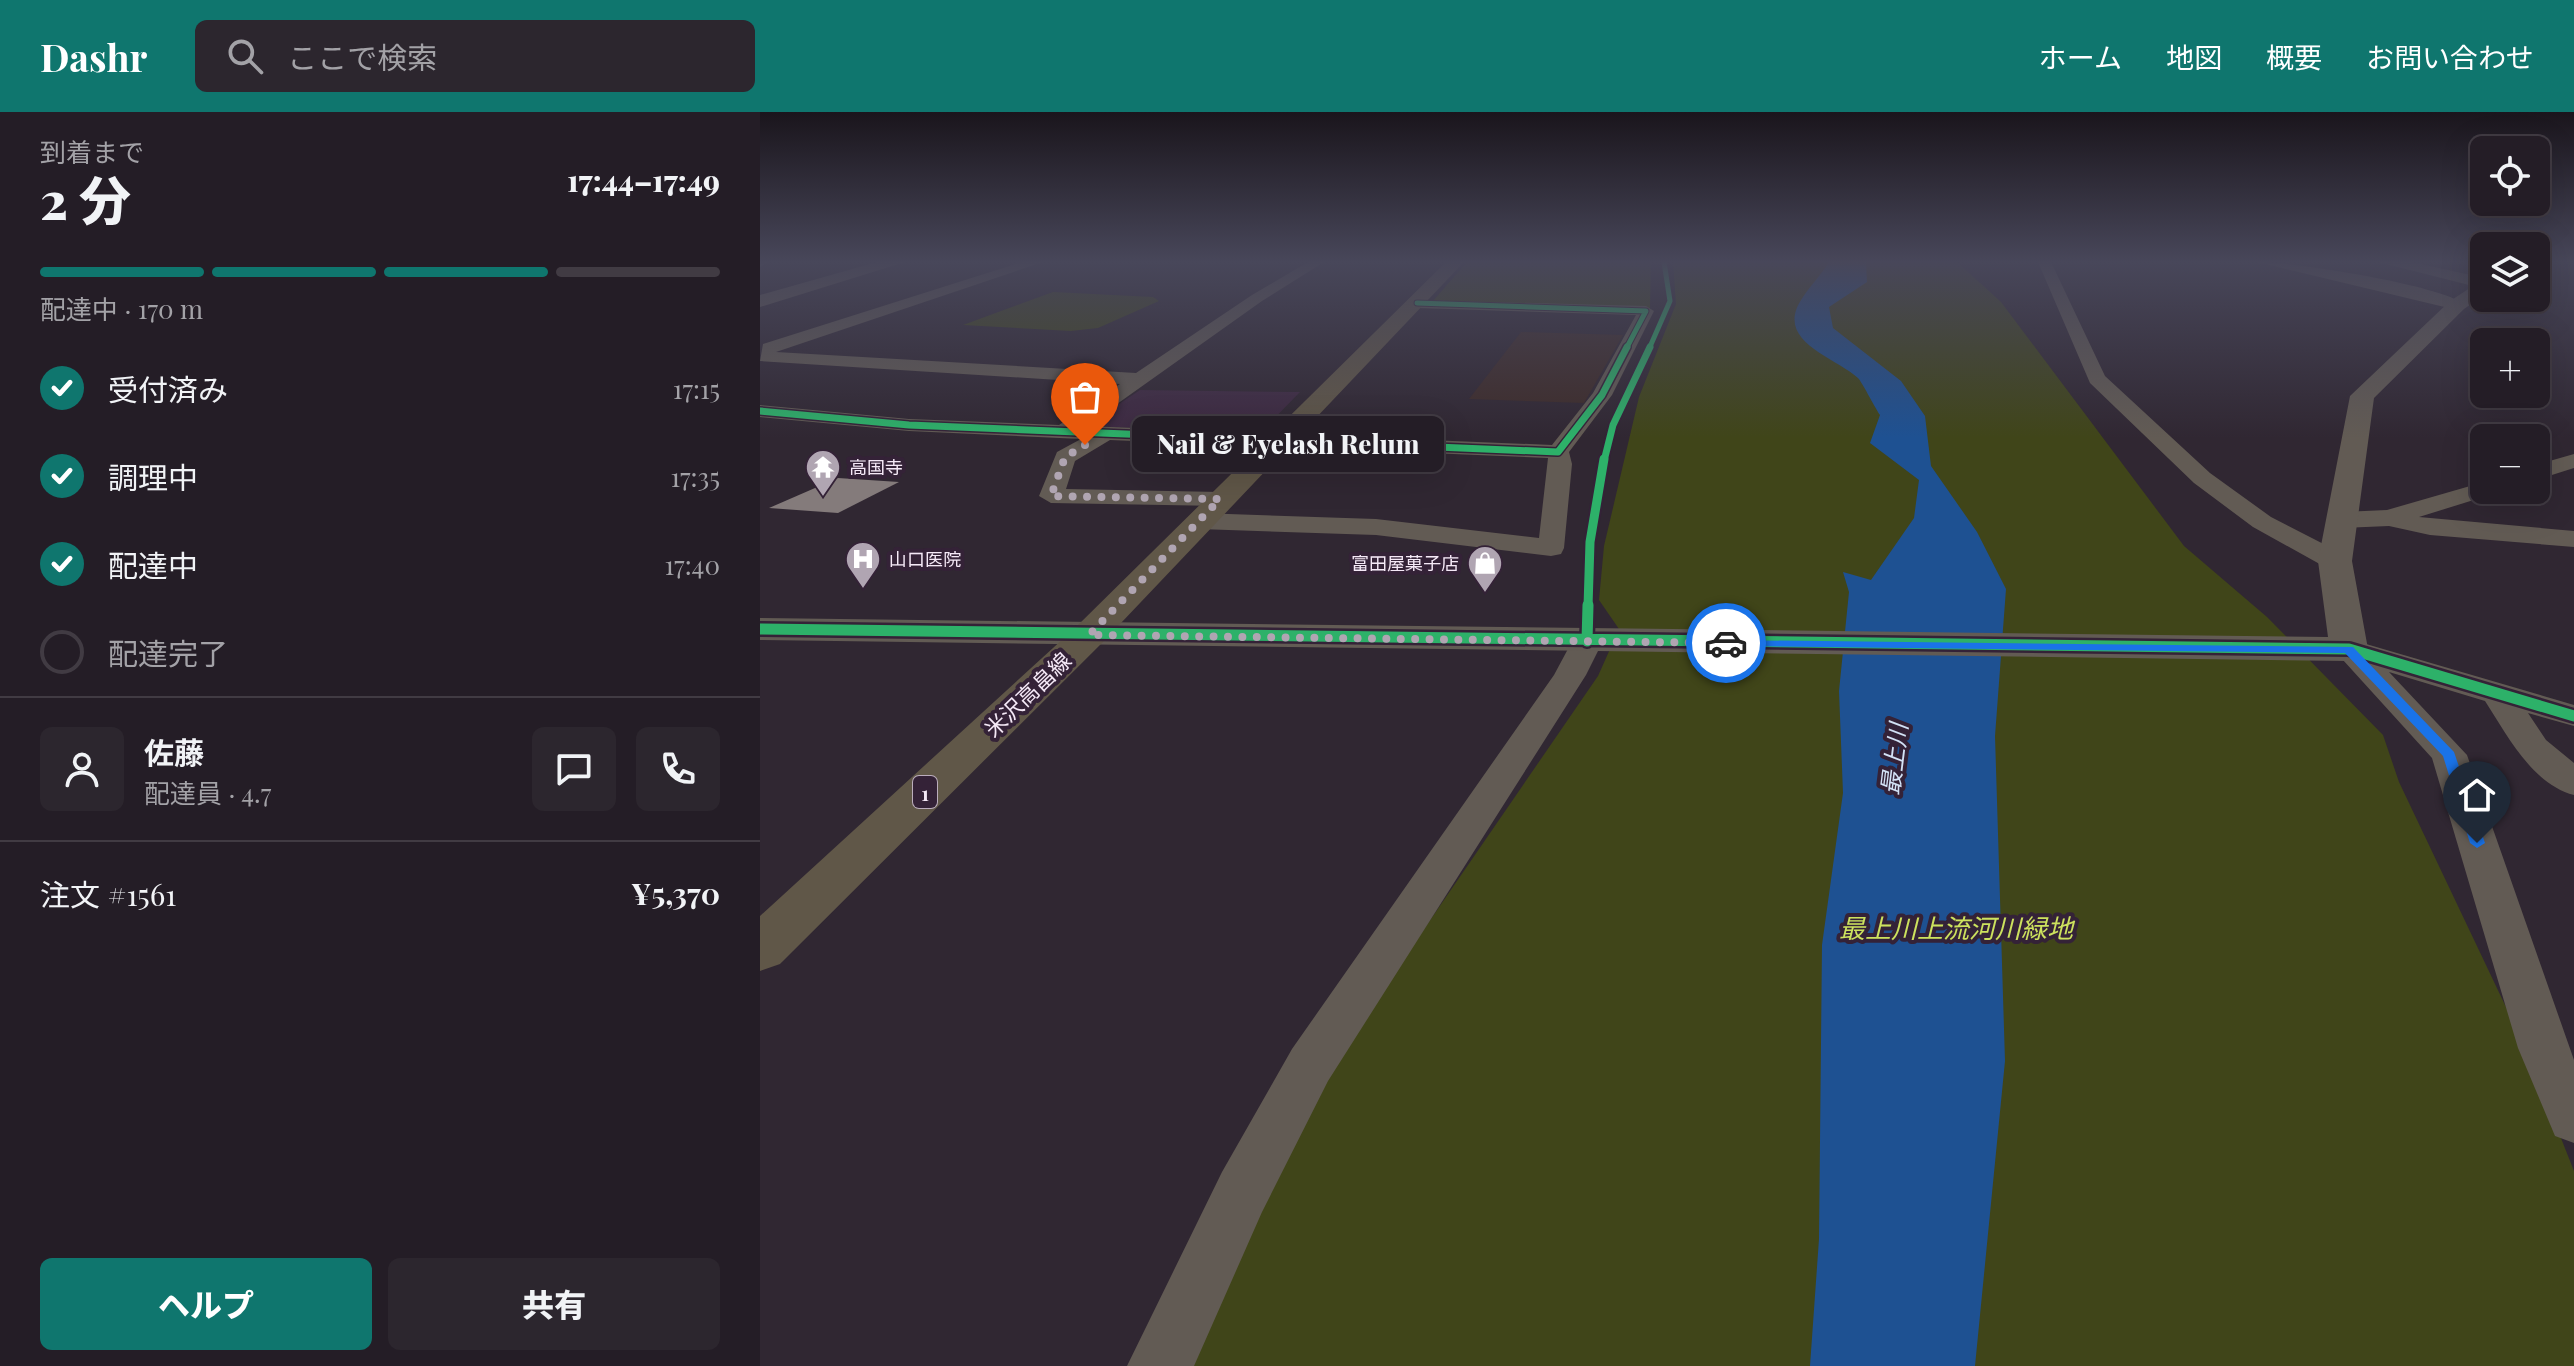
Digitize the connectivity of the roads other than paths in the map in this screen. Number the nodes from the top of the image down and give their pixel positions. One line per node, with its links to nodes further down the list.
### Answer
1 (859, 321): 7 (street)
2 (1224, 321): 8 (street)
3 (1399, 321): 12 (main road, 米沢高畠線 / 1)
4 (1641, 321): 13 (street)
5 (2071, 321): 21 (street)
6 (2441, 321): 19 (street)
7 (760, 353): 8 (street)
8 (1137, 379): 10 (street)
9 (760, 411): 10 (street)
10 (1063, 432): 11 (street)
11 (1106, 433): 12 (street); 17 (street)
12 (1281, 439): 13 (street); 17 (main road, 米沢高畠線 / 1)
13 (1558, 452): 17 (street)
14 (2574, 461): 15 (street)
15 (2550, 469)
16 (2470, 493): 18 (street)
17 (1210, 510): 23 (main road, 米沢高畠線 / 1)
18 (2389, 518): 19 (street); 20 (street)
19 (2342, 520): 21 (street)
20 (2574, 539)
21 (2335, 561): 25 (street)
22 (766, 634): 23 (street)
23 (1089, 635): 24 (street); 29 (main road, 米沢高畠線 / 1)
24 (1587, 641): 25 (street); 31 (street)
25 (2349, 649): 26 (street); 30 (street)
26 (2496, 691): 27 (street); 28 (street)
27 (2574, 716)
28 (2574, 783)
29 (760, 949)
30 (2574, 1119)
31 (1160, 1366)

